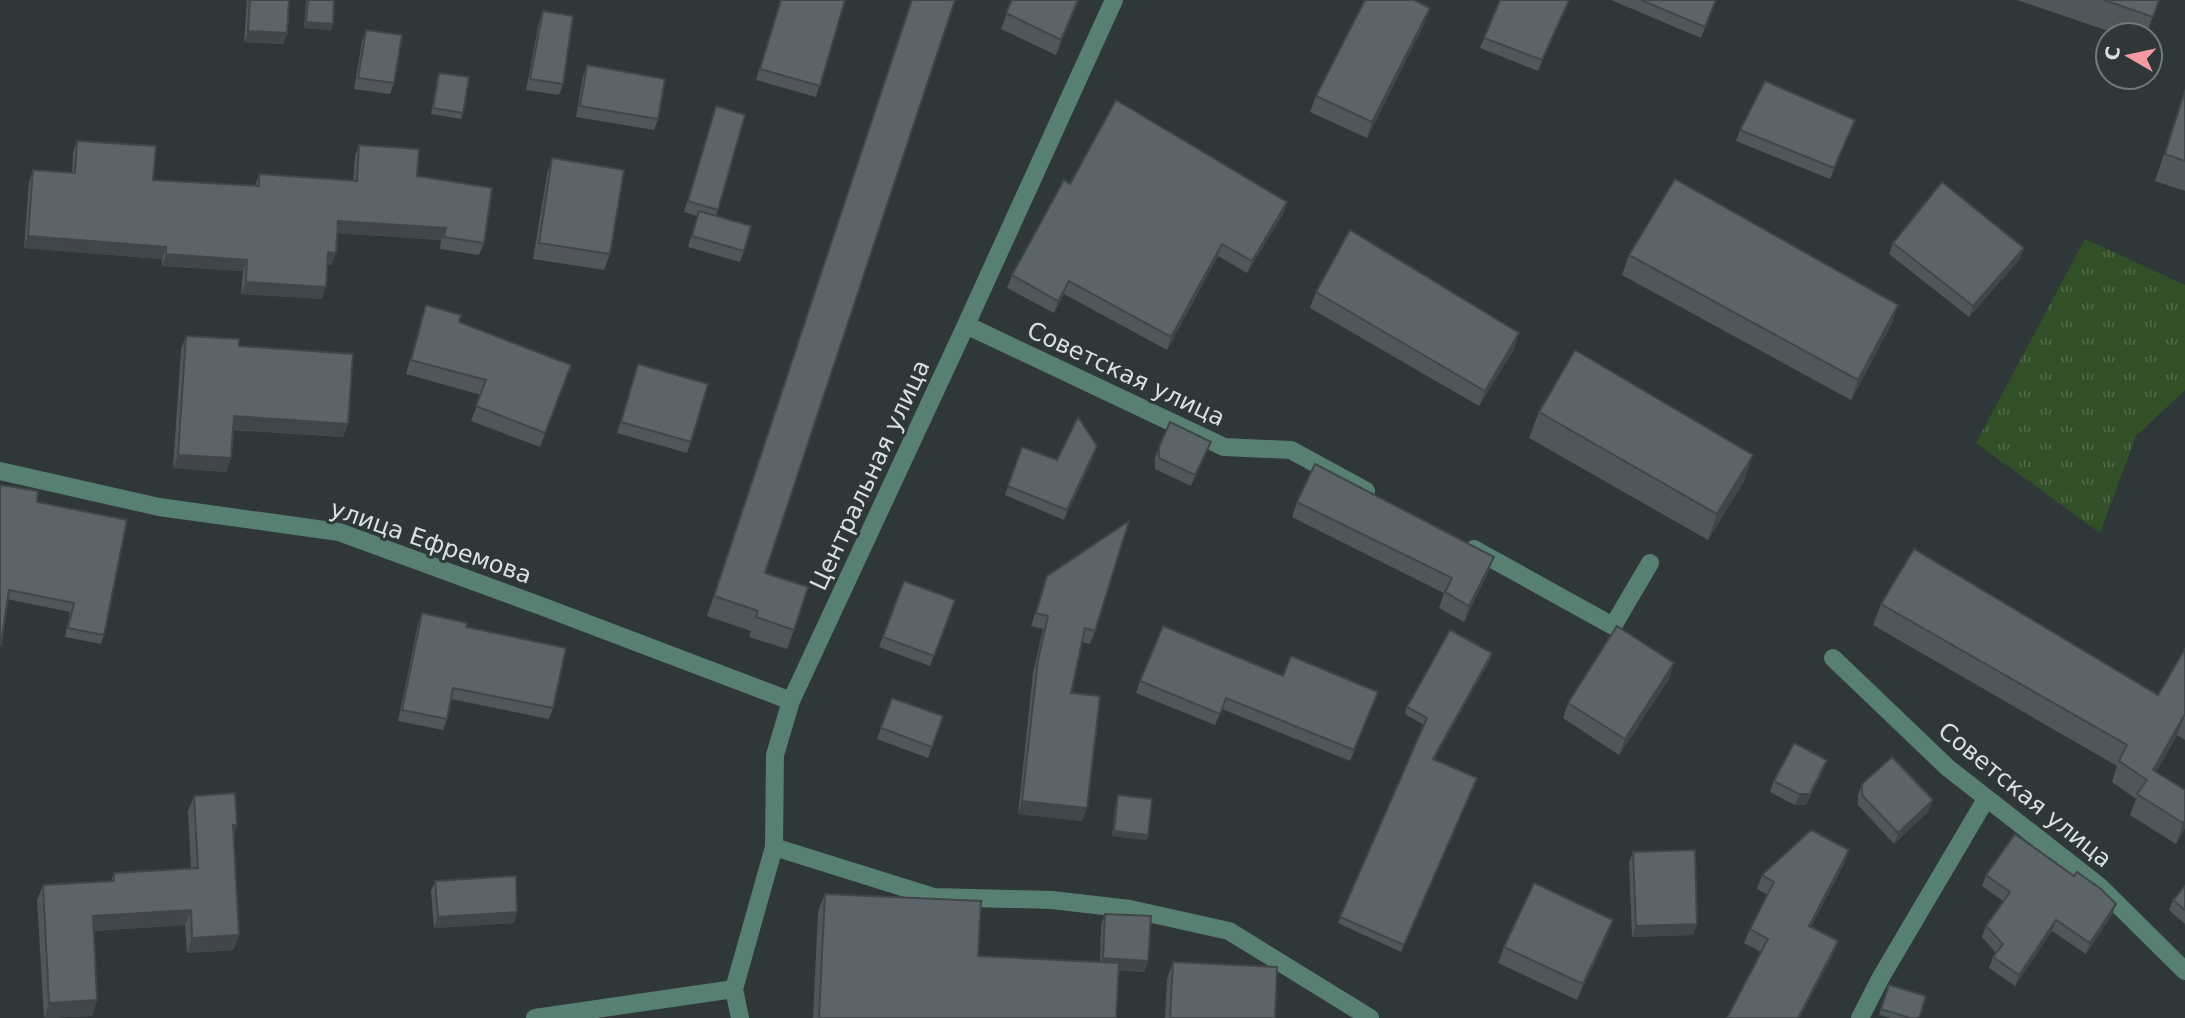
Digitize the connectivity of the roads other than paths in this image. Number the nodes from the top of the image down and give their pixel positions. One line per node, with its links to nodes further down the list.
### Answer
1 (1114, 0): 2 (street, Центральная улица)
2 (966, 326): 4 (street, Советская улица); 8 (street, Центральная улица)
3 (0, 471): 8 (street, улица Ефремова)
4 (1387, 502)
5 (1458, 541): 6 (street)
6 (1650, 563)
7 (1833, 658): 9 (street, Советская улица)
8 (791, 701): 10 (street, Центральная улица)
9 (1986, 799): 11 (street, Советская улица); 16 (street)
10 (774, 847): 12 (street, Центральная улица); 15 (street)
11 (2185, 971)
12 (734, 989): 13 (street); 14 (street)
13 (535, 1018)
14 (740, 1018)
15 (1370, 1018)
16 (1860, 1018)

